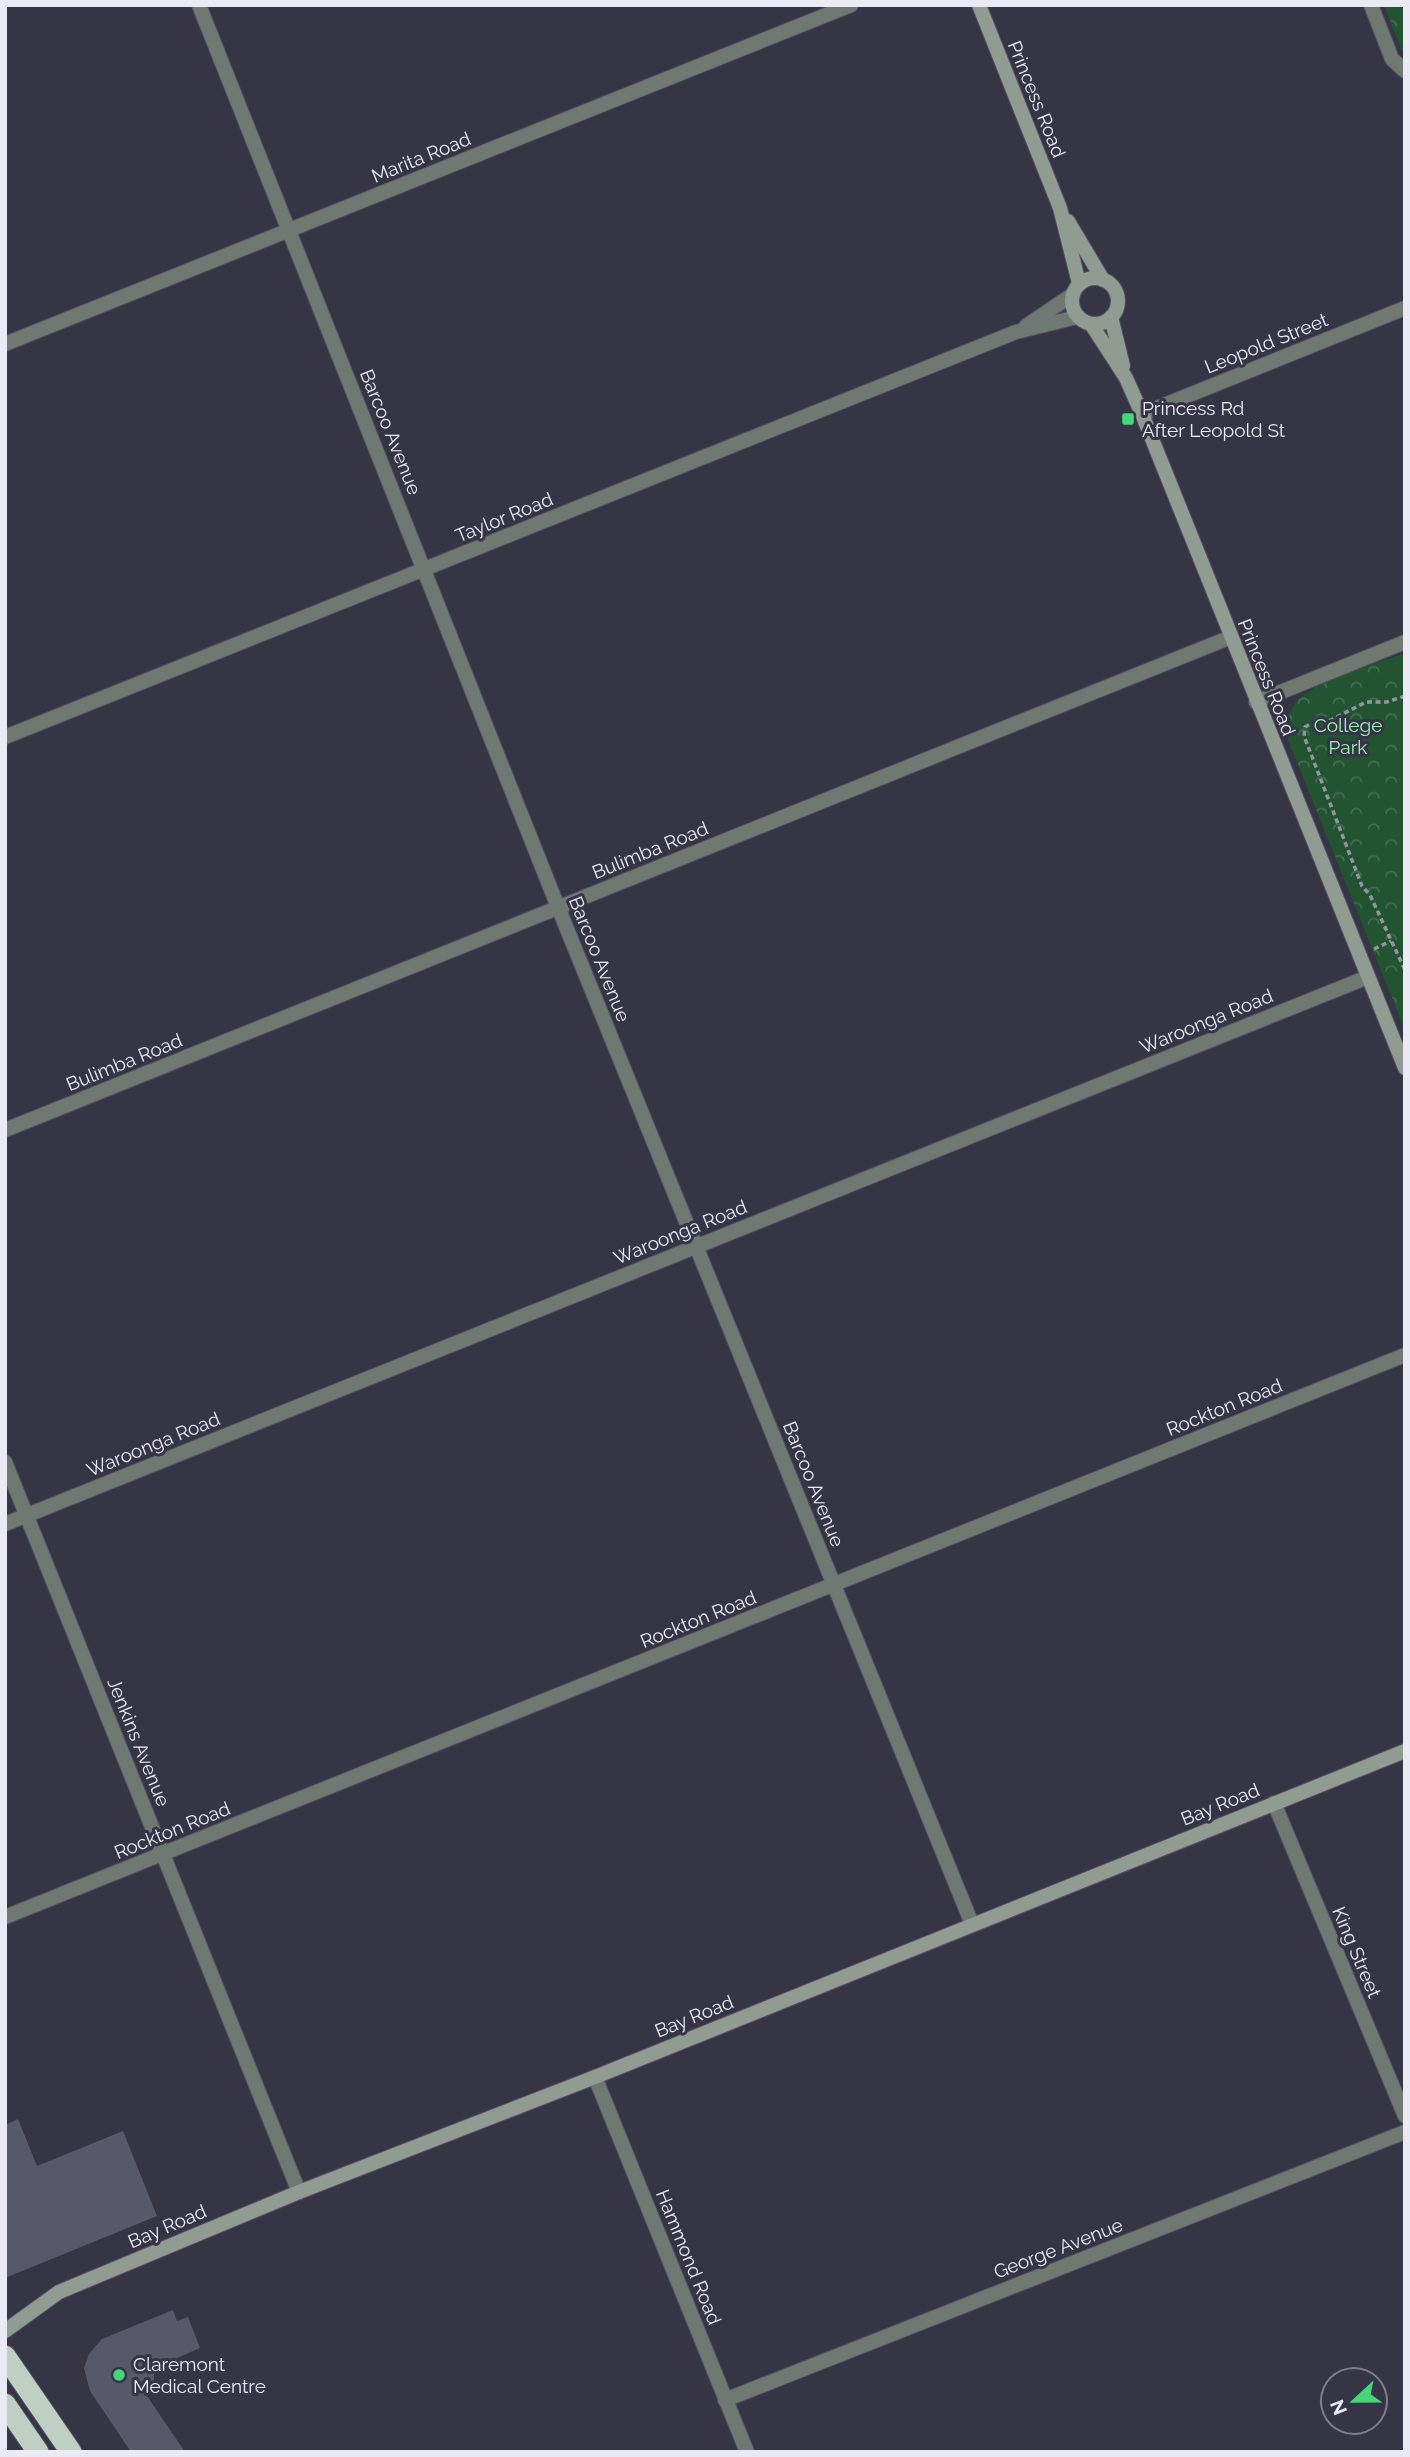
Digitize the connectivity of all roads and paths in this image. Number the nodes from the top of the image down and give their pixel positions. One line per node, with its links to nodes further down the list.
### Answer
1 (199, 5): 7 (street, Barcoo Avenue)
2 (851, 5): 7 (street, Marita Road)
3 (979, 5): 6 (street, Princess Road)
4 (1371, 5): 5 (street)
5 (1405, 71)
6 (1060, 208): 8 (street, Princess Road); 9 (street, Princess Road)
7 (288, 231): 15 (street, Marita Road); 18 (street, Barcoo Avenue)
8 (1103, 280): 9 (street); 12 (street)
9 (1076, 289): 11 (street); 14 (street, Taylor Road)
10 (1405, 308): 17 (street, Leopold Street)
11 (1077, 317): 13 (street); 14 (street, Taylor Road)
12 (1111, 317): 13 (street); 16 (street, Princess Road)
13 (1091, 324): 16 (street, Princess Road)
14 (1016, 332): 18 (street, Taylor Road)
15 (5, 344)
16 (1126, 378): 17 (street, Princess Road)
17 (1142, 414): 19 (street, Princess Road)
18 (426, 569): 23 (street, Taylor Road); 24 (street, Barcoo Avenue)
19 (1231, 638): 22 (street, Princess Road); 24 (street, Bulimba Road)
20 (1405, 642): 22 (street)
21 (1405, 696): 25 (path)
22 (1256, 702): 28 (street, Princess Road)
23 (5, 737)
24 (558, 907): 30 (street, Bulimba Road); 31 (street, Barcoo Avenue)
25 (1391, 942): 26 (path); 27 (path)
26 (1373, 949)
27 (1405, 970)
28 (1368, 977): 29 (street, Princess Road); 31 (street, Waroonga Road)
29 (1405, 1068)
30 (5, 1130)
31 (697, 1246): 34 (street, Waroonga Road); 36 (street, Barcoo Avenue)
32 (1405, 1356): 36 (street, Rockton Road)
33 (5, 1462): 34 (street, Jenkins Avenue)
34 (26, 1516): 35 (street, Waroonga Road); 39 (street, Jenkins Avenue)
35 (5, 1524)
36 (834, 1585): 39 (street, Rockton Road); 41 (street, Barcoo Avenue)
37 (1405, 1751): 38 (street, Bay Road)
38 (1274, 1803): 41 (street, Bay Road); 43 (street, King Street)
39 (164, 1853): 40 (street, Rockton Road); 45 (street, Jenkins Avenue)
40 (5, 1917)
41 (971, 1924): 42 (street, Bay Road)
42 (595, 2077): 45 (street, Bay Road); 48 (street, Hammond Road)
43 (1405, 2116)
44 (1405, 2132): 48 (street, George Avenue)
45 (299, 2192): 46 (street, Bay Road)
46 (5, 2331)
47 (5, 2356): 51 (highway)
48 (726, 2400): 52 (street, Hammond Road)
49 (5, 2404): 50 (highway)
50 (38, 2452)
51 (71, 2452)
52 (747, 2452)

